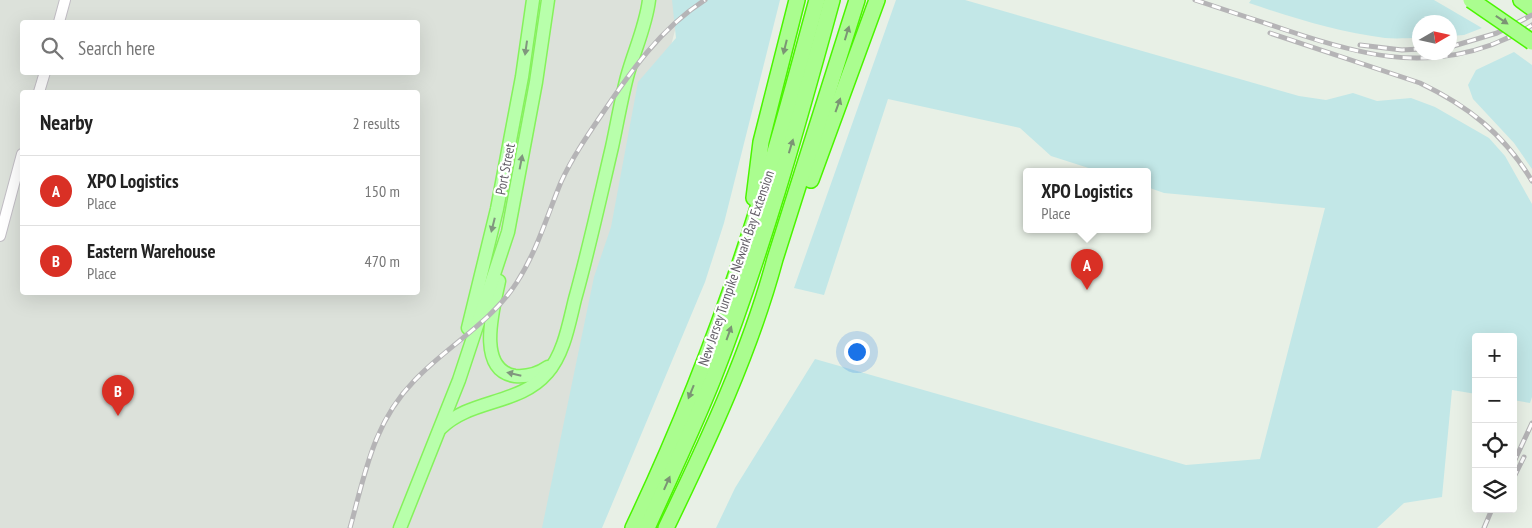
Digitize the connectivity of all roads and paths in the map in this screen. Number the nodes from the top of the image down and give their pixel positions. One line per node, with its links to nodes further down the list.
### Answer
1 (65, 0): 14 (street)
2 (532, 0): 26 (main road, Port Street, one-way to 26)
3 (548, 0): 20 (main road, Port Street, one-way to 3)
4 (649, 0): 24 (main road)
5 (797, 0): 21 (highway, one-way to 21)
6 (814, 0): 15 (highway)
7 (817, 0): 15 (highway, New Jersey Turnpike Newark Bay Extension)
8 (832, 0): 30 (highway, New Jersey Turnpike Newark Bay Extension, one-way to 8)
9 (857, 0): 23 (highway, one-way to 9)
10 (877, 0): 23 (highway, one-way to 10)
11 (1471, 0): 16 (highway, one-way to 16, bridge)
12 (1521, 0): 13 (highway)
13 (1532, 8)
14 (60, 20)
15 (809, 30): 21 (highway, New Jersey Turnpike Newark Bay Extension)
16 (1532, 42)
17 (44, 75): 18 (street)
18 (40, 90)
19 (20, 161): 22 (street)
20 (508, 232): 24 (main road, one-way to 20); 25 (main road, Port Street)
21 (751, 232): 29 (highway, New Jersey Turnpike Newark Bay Extension, one-way to 29)
22 (0, 236)
23 (765, 297): 31 (highway)
24 (556, 359): 25 (main road)
25 (438, 431): 26 (main road, Port Street)
26 (414, 479): 27 (main road); 28 (main road)
27 (391, 528)
28 (400, 528)
29 (632, 528)
30 (647, 528)
31 (666, 528)

